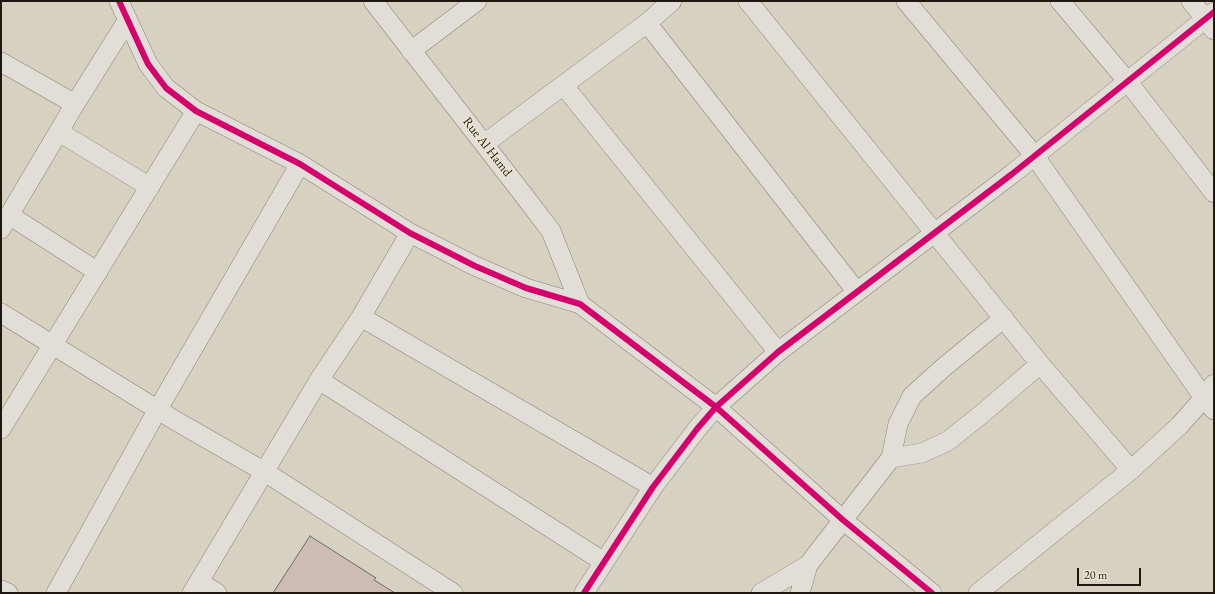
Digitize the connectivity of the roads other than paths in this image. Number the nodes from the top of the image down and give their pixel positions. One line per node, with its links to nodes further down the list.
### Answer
1 (119, 1): 10 (street)
2 (374, 1): 12 (street, Rue Al Hamd)
3 (477, 1): 12 (street)
4 (672, 1): 11 (street)
5 (748, 1): 26 (street)
6 (906, 1): 20 (street)
7 (1060, 1): 14 (street)
8 (1191, 1): 9 (street)
9 (1211, 20): 14 (street)
10 (127, 21): 16 (street); 17 (street)
11 (647, 23): 15 (street); 28 (street)
12 (411, 51): 19 (street, Rue Al Hamd)
13 (1, 62): 16 (street)
14 (1128, 82): 20 (street); 23 (street)
15 (564, 86): 19 (street); 34 (street)
16 (76, 104): 18 (street)
17 (196, 111): 21 (street); 22 (street)
18 (59, 132): 22 (street); 24 (street)
19 (484, 144): 29 (street, Rue Al Hamd)
20 (1034, 155): 26 (street); 37 (street)
21 (300, 164): 25 (street); 39 (street)
22 (150, 187): 27 (street)
23 (1214, 193)
24 (5, 222): 27 (street)
25 (410, 233): 29 (street); 31 (street)
26 (934, 233): 28 (street); 32 (street)
27 (98, 272): 33 (street)
28 (857, 292): 34 (street)
29 (580, 304): 38 (street)
30 (1, 313): 33 (street)
31 (360, 317): 36 (street); 44 (street)
32 (1004, 318): 35 (street); 41 (street)
33 (53, 346): 39 (street); 40 (street)
34 (778, 352): 38 (street)
35 (1040, 364): 41 (street); 42 (street)
36 (320, 380): 43 (street); 46 (street)
37 (1211, 397): 42 (street)
38 (716, 407): 44 (street); 45 (street)
39 (158, 409): 43 (street); 51 (street)
40 (1, 429)
41 (891, 458): 45 (street)
42 (1131, 470): 58 (street)
43 (265, 472): 48 (street); 53 (street)
44 (653, 487): 46 (street)
45 (843, 520): 47 (street); 57 (street)
46 (604, 562): 54 (street)
47 (808, 564): 55 (street); 56 (street)
48 (196, 587): 52 (street)
49 (1, 590): 50 (street)
50 (8, 593)
51 (56, 593)
52 (218, 593)
53 (453, 593)
54 (584, 593)
55 (761, 593)
56 (800, 593)
57 (932, 593)
58 (978, 593)

